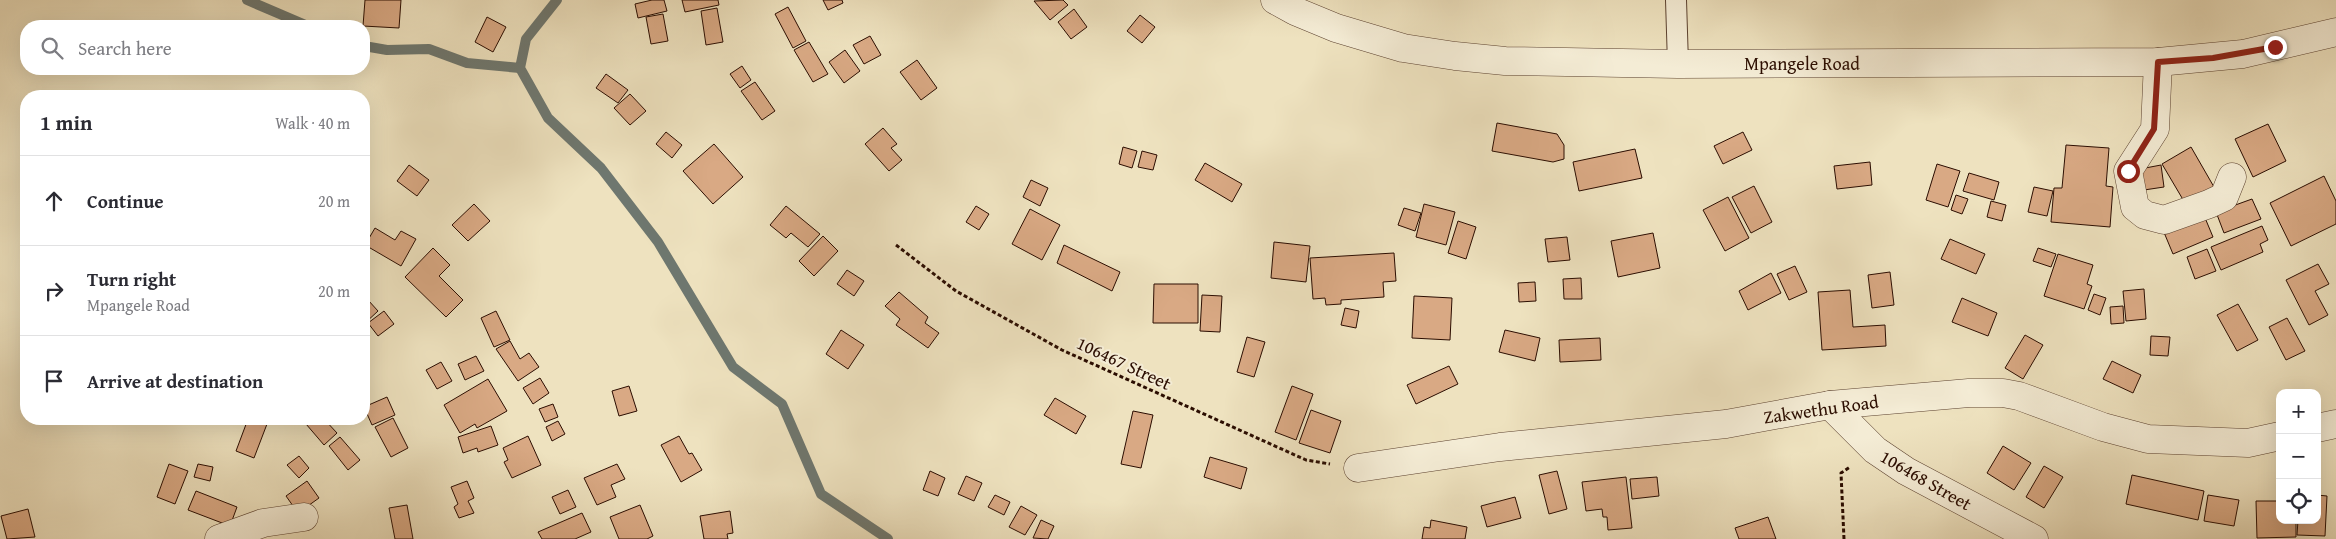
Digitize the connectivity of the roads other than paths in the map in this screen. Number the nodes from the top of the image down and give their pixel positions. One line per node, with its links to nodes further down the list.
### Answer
1 (1275, 0): 5 (street, Mpangele Road)
2 (1676, 0): 5 (lane)
3 (2336, 32): 4 (street, Mpangele Road)
4 (2158, 62): 5 (street, Mpangele Road); 6 (street)
5 (1678, 64)
6 (2232, 177)
7 (1830, 405): 10 (street, Zakwethu Road); 11 (street, Zakwethu Road); 14 (street, 106468 Street)
8 (2336, 424): 9 (street)
9 (2321, 427)
10 (2276, 437)
11 (1358, 468)
12 (304, 517): 13 (street)
13 (219, 539)
14 (2034, 539)

